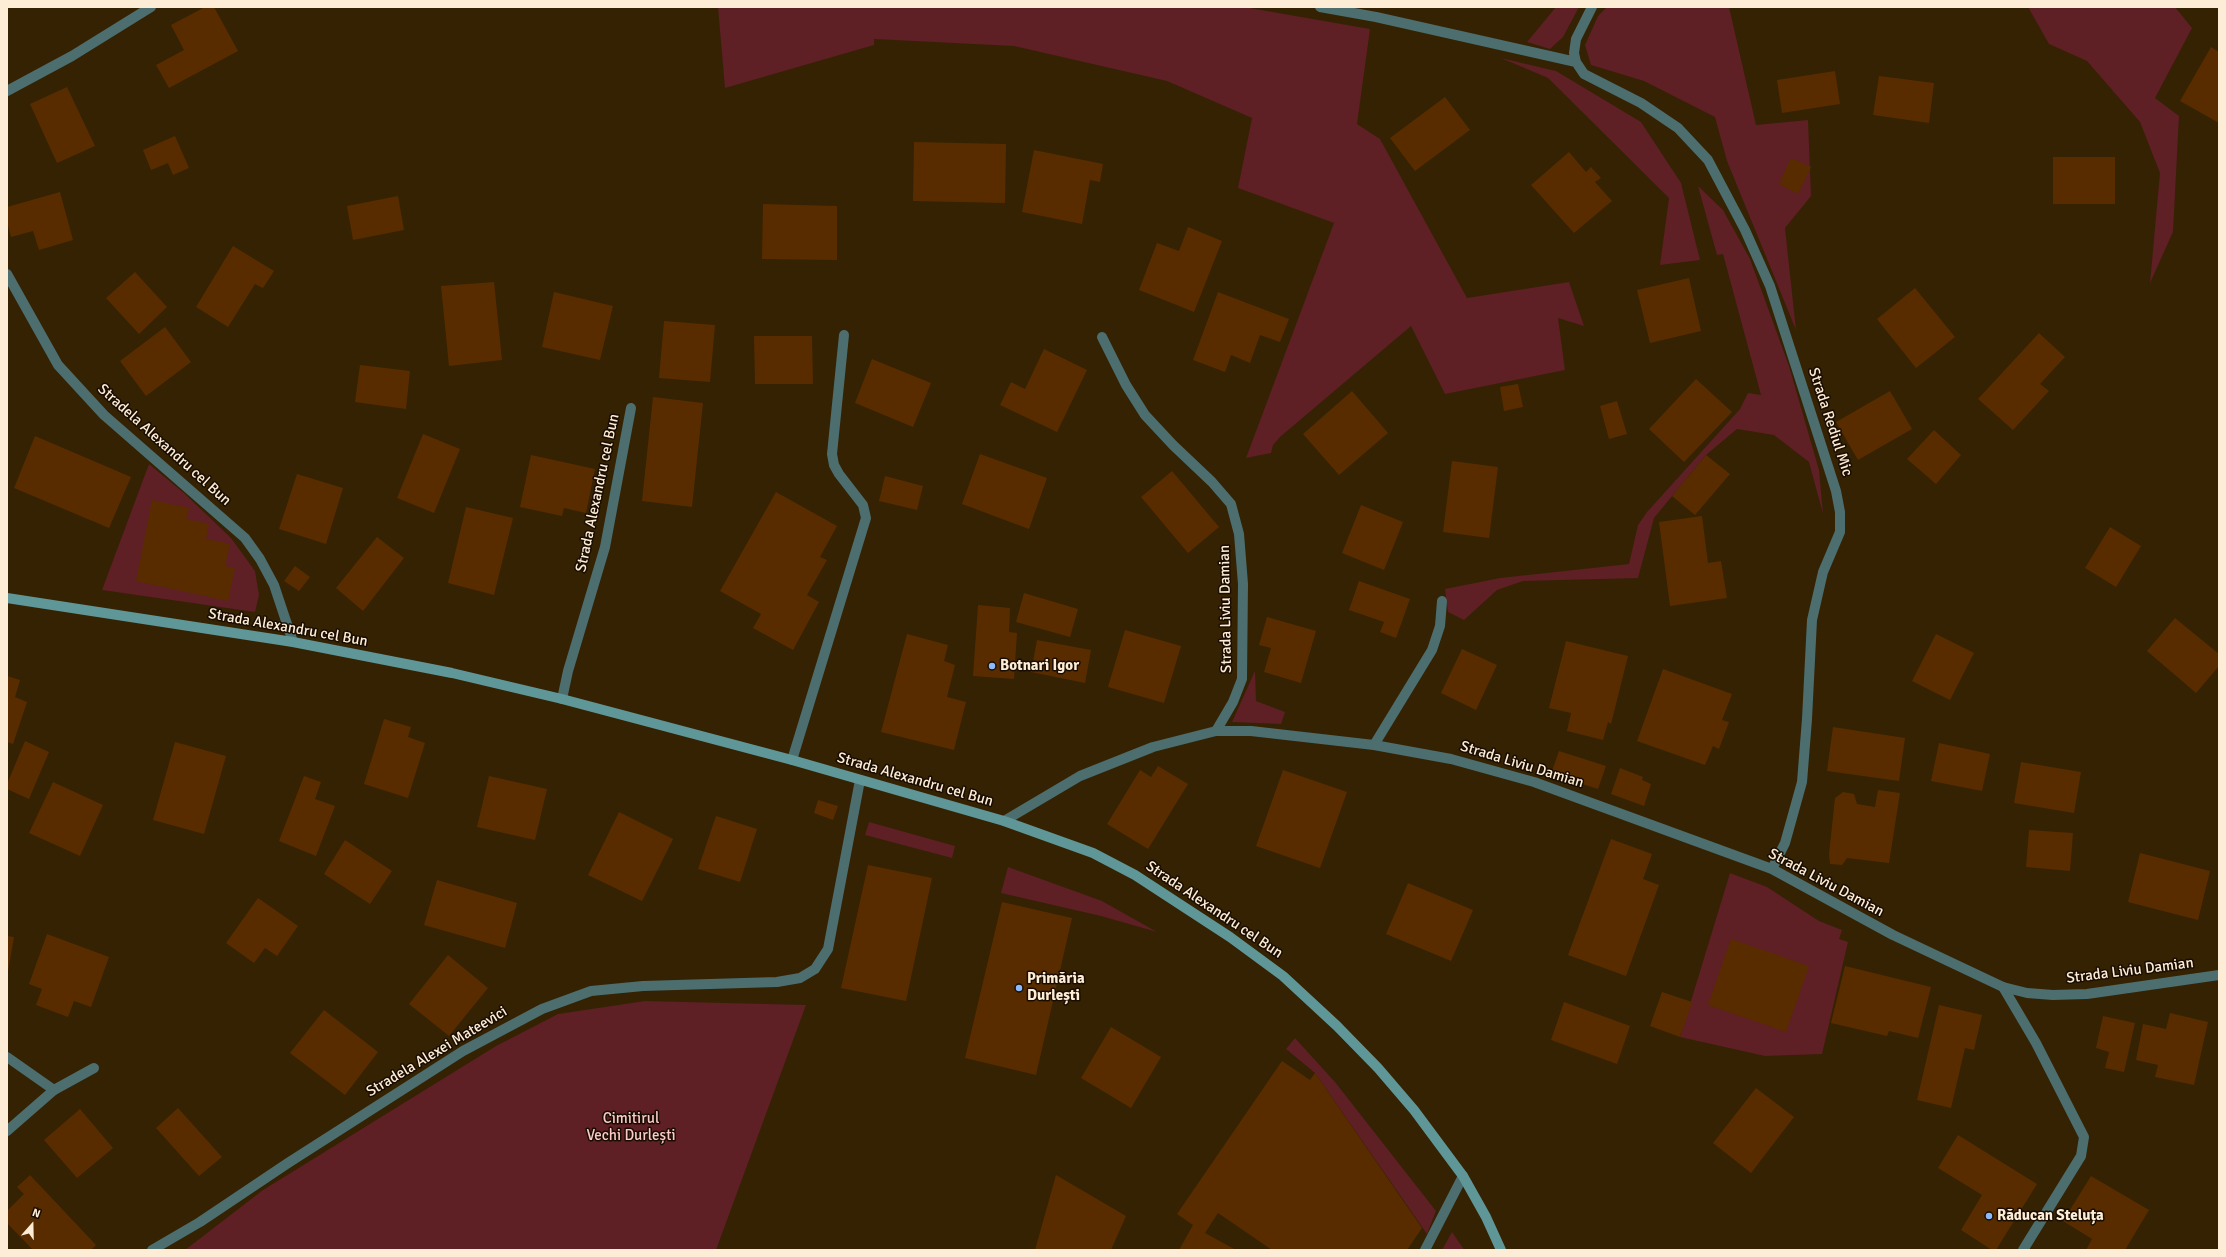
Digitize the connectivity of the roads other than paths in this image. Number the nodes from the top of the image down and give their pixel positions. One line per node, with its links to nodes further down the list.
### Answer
1 (151, 7): 5 (street)
2 (1320, 7): 4 (street)
3 (1592, 7): 4 (street)
4 (1576, 62): 19 (street, Strada Rediul Mic)
5 (7, 91)
6 (7, 274): 12 (street, Stradela Alexandru cel Bun)
7 (844, 335): 16 (street)
8 (1102, 337): 14 (street, Strada Liviu Damian)
9 (631, 408): 13 (street, Strada Alexandru cel Bun)
10 (7, 598): 12 (street, Strada Alexandru cel Bun)
11 (1442, 601): 15 (street)
12 (293, 642): 13 (street, Strada Alexandru cel Bun)
13 (562, 699): 16 (street, Strada Alexandru cel Bun)
14 (1216, 731): 15 (street, Strada Liviu Damian); 18 (street, Strada Liviu Damian)
15 (1374, 745): 19 (street, Strada Liviu Damian)
16 (792, 760): 17 (street, Strada Alexandru cel Bun)
17 (860, 780): 18 (street, Strada Alexandru cel Bun); 27 (street, Stradela Alexei Mateevici)
18 (1004, 821): 26 (street, Strada Alexandru cel Bun)
19 (1772, 869): 21 (street, Strada Liviu Damian)
20 (2219, 975): 21 (street, Strada Liviu Damian)
21 (2003, 987): 30 (street)
22 (7, 1058): 24 (street)
23 (94, 1068): 24 (street)
24 (54, 1090): 25 (street)
25 (7, 1131)
26 (1463, 1176): 28 (street); 29 (street, Strada Alexandru cel Bun)
27 (152, 1250)
28 (1425, 1250)
29 (1501, 1250)
30 (2023, 1250)

